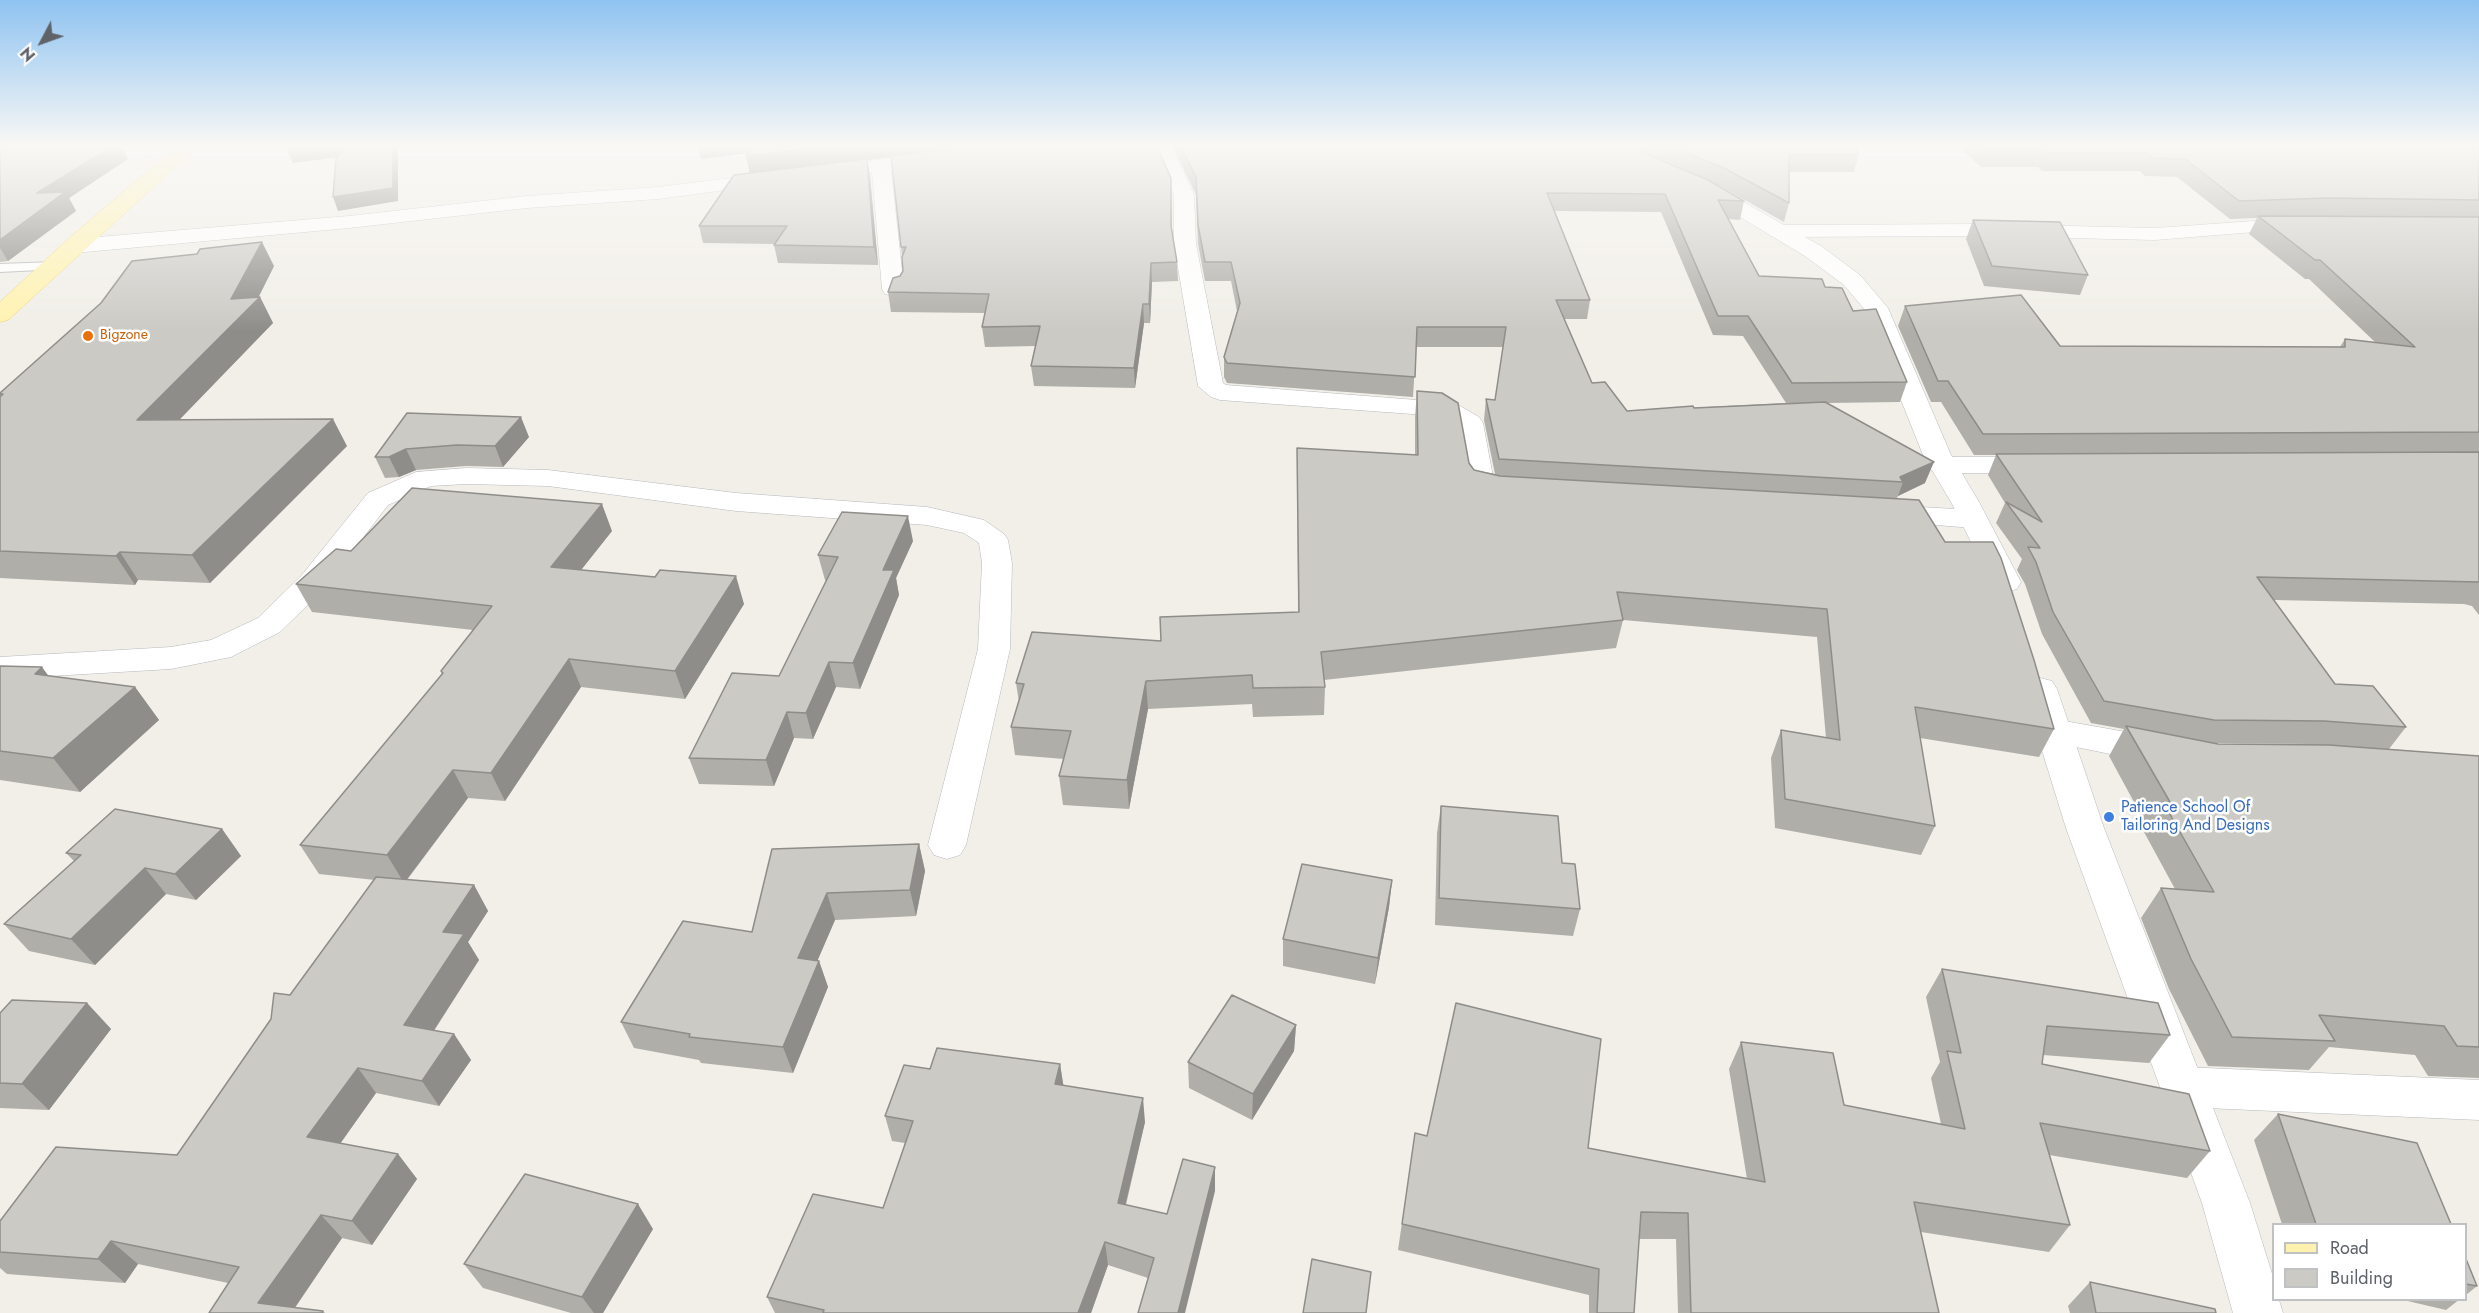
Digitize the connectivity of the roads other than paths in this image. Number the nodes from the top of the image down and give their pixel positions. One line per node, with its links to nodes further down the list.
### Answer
1 (117, 208): 8 (main road)
2 (470, 208): 8 (street)
3 (885, 208): 11 (street)
4 (1184, 208): 15 (street)
5 (1740, 208): 7 (street)
6 (2317, 224): 7 (street)
7 (1778, 231): 13 (street)
8 (74, 246): 9 (main road)
9 (55, 266): 10 (lane); 12 (main road)
10 (0, 268)
11 (893, 289)
12 (0, 315)
13 (1942, 465): 14 (street); 17 (street)
14 (2060, 465)
15 (1538, 495)
16 (1857, 512): 17 (street)
17 (1973, 519): 18 (street)
18 (2014, 607)
19 (2032, 664): 21 (street)
20 (0, 668): 23 (street)
21 (2053, 731): 22 (street); 24 (street)
22 (2188, 756)
23 (947, 845)
24 (2183, 1087): 25 (street); 26 (street)
25 (2479, 1100)
26 (2259, 1313)

